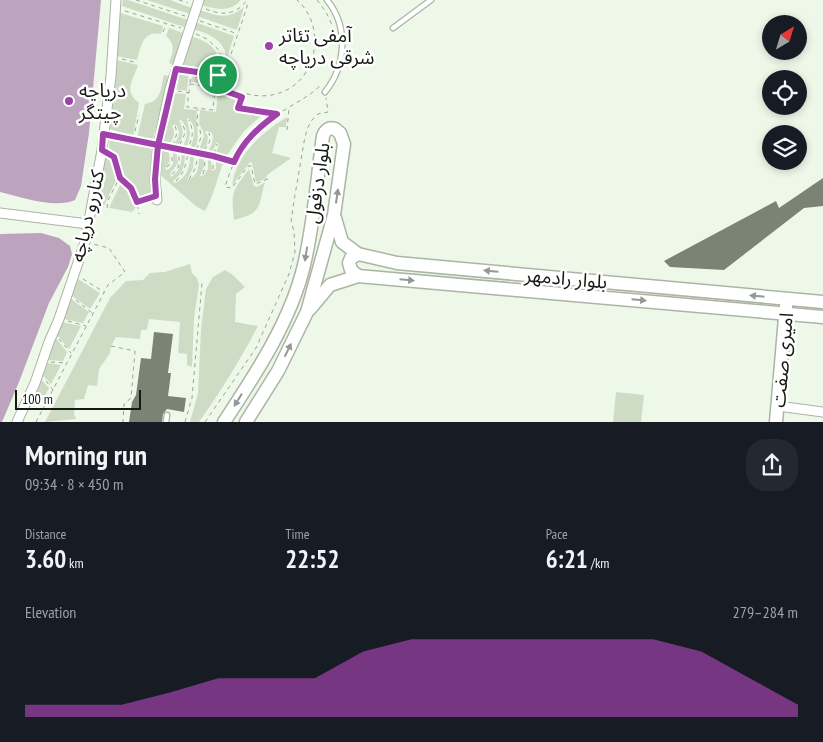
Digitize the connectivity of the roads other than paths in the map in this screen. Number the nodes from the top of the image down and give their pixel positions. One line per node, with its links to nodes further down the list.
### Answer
1 (326, 0): 6 (lane)
2 (431, 0): 5 (lane)
3 (198, 3): 7 (street)
4 (115, 4): 10 (street, کناررو دریاچه)
5 (393, 28)
6 (325, 92)
7 (157, 198)
8 (0, 213): 10 (street)
9 (334, 215): 11 (street, بلوار رادمهر); 15 (street, بلوار دزفول); 23 (street, بلوار دزفول, one-way to 23)
10 (88, 224): 21 (street, کناررو دریاچه)
11 (358, 254): 12 (street); 13 (street, بلوار رادمهر, one-way to 11)
12 (358, 276): 15 (street); 16 (street, بلوار رادمهر, one-way to 16)
13 (787, 299): 14 (street, بلوار رادمهر); 16 (street, امیری صفت)
14 (823, 302)
15 (307, 312): 24 (street, بلوار دزفول, one-way to 15)
16 (786, 313): 17 (street, بلوار رادمهر); 18 (street, امیری صفت)
17 (823, 317)
18 (778, 406): 19 (street); 25 (street, امیری صفت)
19 (823, 412)
20 (167, 415): 22 (lane)
21 (17, 422)
22 (166, 422)
23 (224, 422)
24 (246, 422)
25 (776, 422)

